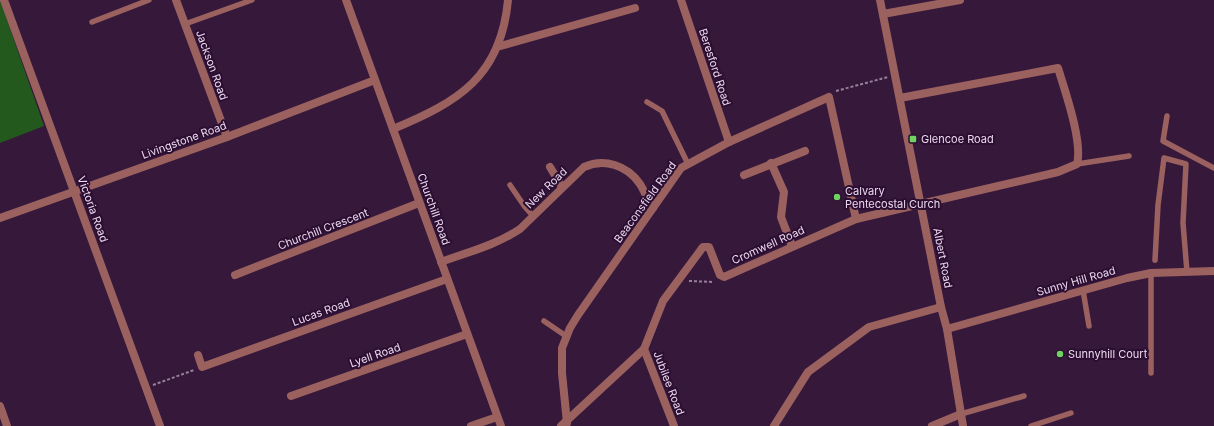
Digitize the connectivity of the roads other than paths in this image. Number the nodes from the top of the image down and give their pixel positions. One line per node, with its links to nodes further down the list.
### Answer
1 (4, 0): 32 (street, Victoria Road)
2 (149, 0): 12 (lane)
3 (176, 0): 13 (street, Jackson Road)
4 (252, 0): 13 (lane)
5 (346, 0): 15 (street, Churchill Road)
6 (508, 0): 14 (street)
7 (681, 0): 21 (street, Beresford Road)
8 (880, 0): 11 (street, Albert Road)
9 (960, 0): 11 (street)
10 (635, 8): 14 (street)
11 (883, 14): 16 (street, Albert Road)
12 (92, 22)
13 (185, 24): 20 (street, Jackson Road)
14 (497, 47): 19 (street)
15 (375, 80): 19 (street, Churchill Road); 20 (street, Livingstone Road)
16 (900, 98): 26 (street); 34 (street, Albert Road)
17 (647, 102): 25 (lane)
18 (1167, 116): 28 (lane)
19 (393, 129): 33 (street, Churchill Road)
20 (227, 137): 32 (street, Livingstone Road)
21 (728, 142): 25 (street, Beaconsfield Road); 38 (street, Beaconsfield Road)
22 (805, 150): 24 (street)
23 (1129, 156): 26 (lane)
24 (771, 163): 29 (street); 39 (street)
25 (688, 164): 35 (street, Beaconsfield Road)
26 (1077, 164): 34 (street)
27 (550, 167): 31 (street)
28 (1214, 168)
29 (744, 174)
30 (510, 185): 36 (lane)
31 (562, 187): 35 (street, New Road); 36 (street, New Road)
32 (75, 192): 37 (street, Livingstone Road); 65 (street, Victoria Road)
33 (419, 203): 41 (street, Churchill Road); 45 (street, Churchill Crescent)
34 (921, 204): 38 (street, Cromwell Road); 48 (street, Albert Road)
35 (653, 208): 53 (street, Beaconsfield Road)
36 (533, 216): 41 (street, New Road)
37 (0, 218)
38 (856, 219): 39 (street, Cromwell Road)
39 (792, 246): 54 (street, Cromwell Road)
40 (1155, 260): 43 (lane)
41 (441, 262): 46 (street, Churchill Road)
42 (1214, 271): 43 (street, Sunny Hill Road)
43 (1187, 272): 44 (street, Sunny Hill Road)
44 (1151, 273): 47 (street, Sunny Hill Road); 56 (lane)
45 (235, 275)
46 (447, 279): 52 (street, Churchill Road); 55 (street, Lucas Road)
47 (1083, 290): 50 (lane); 51 (street, Sunny Hill Road)
48 (940, 307): 51 (street, Albert Road); 69 (street)
49 (544, 322): 53 (lane)
50 (1089, 326)
51 (947, 329): 61 (street, Albert Road)
52 (467, 334): 57 (street, Lyell Road); 62 (street, Churchill Road)
53 (566, 336): 63 (street, Beaconsfield Road)
54 (644, 349): 63 (street, Cromwell Road); 68 (street, Jubilee Road)
55 (198, 355)
56 (1150, 373)
57 (291, 396)
58 (1024, 396): 61 (lane)
59 (0, 406): 64 (street)
60 (1070, 413): 72 (lane)
61 (961, 414): 70 (street); 71 (street, Albert Road)
62 (497, 417): 66 (street); 67 (street, Churchill Road)
63 (564, 424)
64 (7, 426)
65 (160, 426)
66 (471, 426)
67 (501, 426)
68 (674, 426)
69 (774, 426)
70 (932, 426)
71 (963, 426)
72 (1031, 426)

